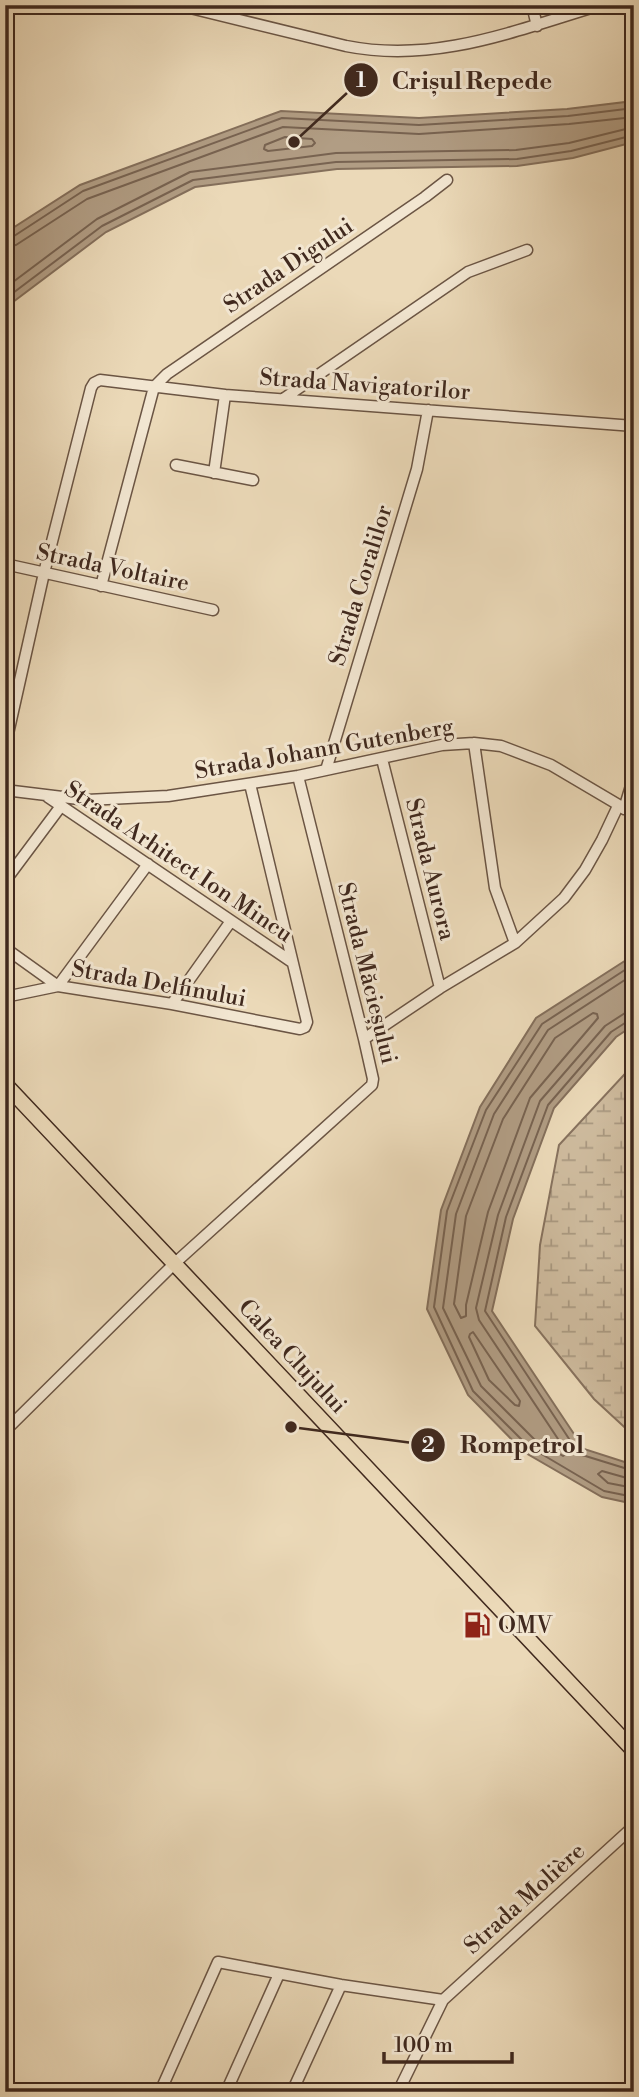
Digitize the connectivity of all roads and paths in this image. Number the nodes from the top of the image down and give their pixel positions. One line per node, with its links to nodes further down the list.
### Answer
1 (178, 5): 4 (street)
2 (532, 5): 4 (street)
3 (601, 5): 4 (street)
4 (537, 26)
5 (447, 180): 7 (street, Strada Digului)
6 (527, 250): 9 (street)
7 (154, 387): 8 (street, Strada Navigatorilor); 16 (street, Strada Navigatorilor); 17 (street)
8 (225, 395): 9 (street, Strada Navigatorilor); 13 (street)
9 (282, 399): 10 (street, Strada Navigatorilor)
10 (428, 410): 11 (street, Strada Navigatorilor); 22 (street, Strada Coralilor)
11 (634, 426)
12 (176, 464): 13 (street)
13 (214, 473): 14 (street)
14 (253, 481)
15 (5, 564): 16 (street, Strada Voltaire)
16 (44, 573): 17 (street, Strada Voltaire); 20 (street)
17 (101, 586): 18 (street, Strada Voltaire)
18 (213, 610)
19 (474, 743): 21 (street, Strada Johann Gutenberg); 29 (street, Strada Johann Gutenberg); 33 (street)
20 (5, 747)
21 (382, 760): 22 (street, Strada Johann Gutenberg); 37 (street, Strada Aurora)
22 (326, 771): 23 (street, Strada Johann Gutenberg)
23 (299, 776): 25 (street, Strada Johann Gutenberg); 40 (street, Strada Măcieșului)
24 (634, 776): 29 (street)
25 (250, 784): 27 (street, Strada Johann Gutenberg); 35 (street)
26 (5, 790): 27 (street, Strada Johann Gutenberg)
27 (43, 794): 28 (street, Strada Arhitect Ion Mincu)
28 (61, 806): 30 (street, Strada Arhitect Ion Mincu); 31 (street)
29 (625, 810): 33 (street)
30 (148, 864): 32 (street, Strada Arhitect Ion Mincu); 36 (street)
31 (5, 881)
32 (231, 921): 35 (street, Strada Arhitect Ion Mincu); 39 (street)
33 (515, 943): 37 (street)
34 (5, 948): 36 (street)
35 (292, 962): 39 (street, Strada Delfinului)
36 (58, 986): 38 (street, Strada Delfinului); 39 (street, Strada Delfinului)
37 (440, 988): 40 (street)
38 (5, 997)
39 (172, 1004)
40 (364, 1039): 42 (street, Strada Măcieșului)
41 (5, 1084): 42 (main road, Calea Clujului)
42 (175, 1263): 43 (street); 44 (main road, Calea Clujului)
43 (5, 1432)
44 (634, 1751)
45 (634, 1826): 48 (street, Strada Molière)
46 (279, 1974): 47 (street); 49 (street); 50 (street)
47 (341, 1985): 48 (street); 51 (street)
48 (443, 2000): 52 (street, Strada Molière)
49 (160, 2092)
50 (226, 2092)
51 (292, 2092)
52 (398, 2092)

